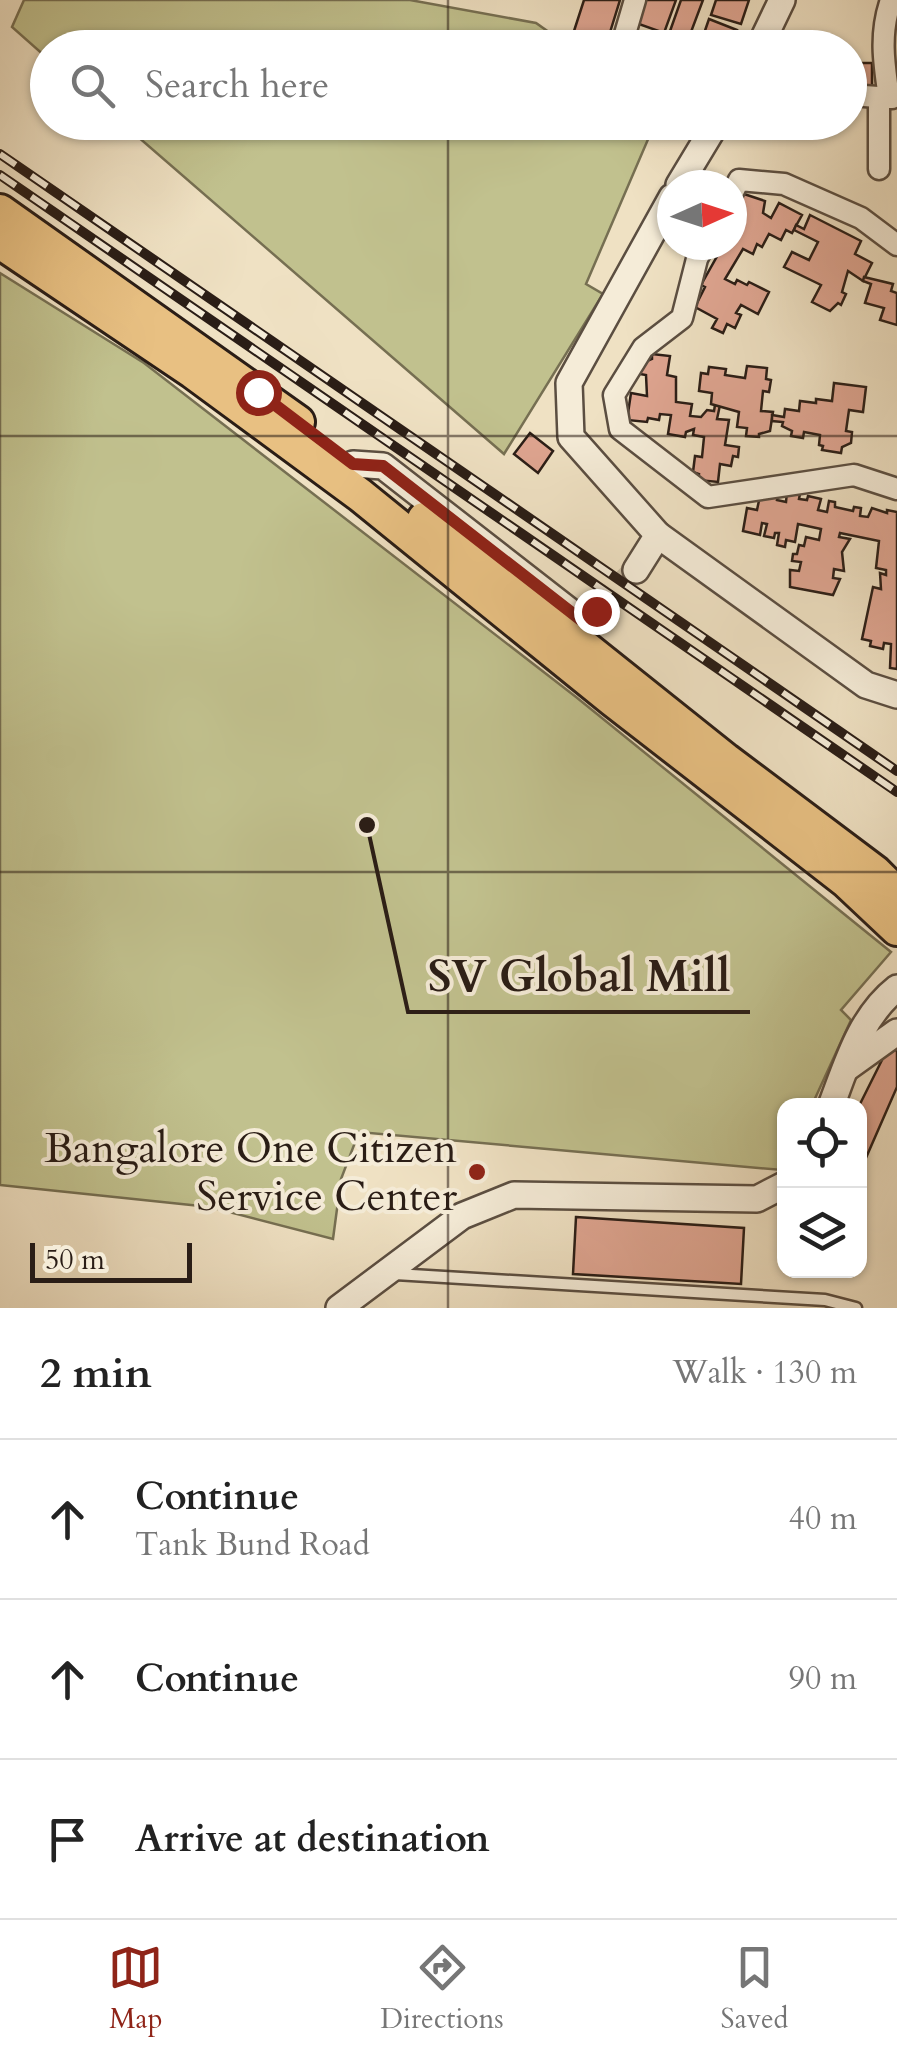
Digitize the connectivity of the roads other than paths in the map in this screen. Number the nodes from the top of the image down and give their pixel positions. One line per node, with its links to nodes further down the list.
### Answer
1 (635, 0): 4 (street)
2 (782, 0): 5 (street)
3 (891, 0): 6 (street)
4 (626, 30)
5 (768, 30)
6 (888, 98): 8 (street)
7 (706, 140): 9 (street)
8 (878, 169)
9 (688, 170)
10 (747, 181): 14 (street)
11 (0, 211): 16 (main road)
12 (657, 224): 18 (street)
13 (0, 242): 23 (main road)
14 (897, 245)
15 (696, 260): 17 (street)
16 (353, 464): 20 (street); 22 (main road)
17 (897, 489)
18 (658, 535): 19 (street); 21 (street)
19 (636, 570)
20 (596, 611)
21 (897, 695)
22 (897, 894)
23 (897, 929)
24 (897, 988): 26 (street)
25 (897, 1032): 26 (street)
26 (845, 1070): 27 (street)
27 (833, 1098)
28 (780, 1188): 29 (street)
29 (384, 1274): 30 (street); 31 (lane)
30 (339, 1308)
31 (856, 1308)

